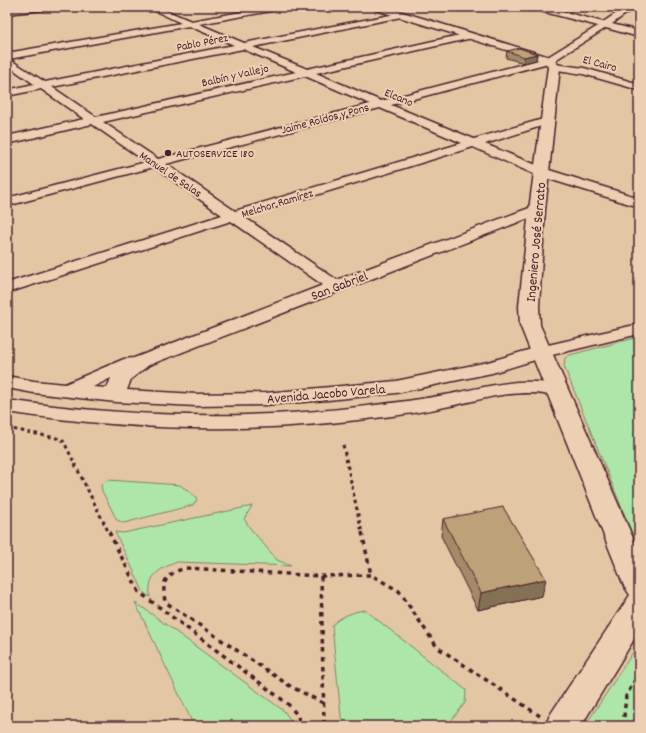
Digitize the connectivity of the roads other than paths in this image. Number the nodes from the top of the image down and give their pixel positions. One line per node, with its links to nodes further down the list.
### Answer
1 (51, 7): 8 (street)
2 (151, 7): 9 (street, Elcano)
3 (282, 7): 9 (street)
4 (376, 7): 7 (street)
5 (536, 7): 10 (street)
6 (631, 7): 10 (street, Jaime Roldos y Pons)
7 (400, 11): 12 (street); 13 (street, Pablo Pérez)
8 (7, 12)
9 (191, 23): 13 (street, Elcano); 14 (street)
10 (606, 25): 11 (street); 16 (street, Jaime Roldos y Pons)
11 (639, 34)
12 (469, 36): 16 (street); 17 (street, Balbín y Vallejo)
13 (245, 46): 17 (street, Elcano); 18 (street, Pablo Pérez)
14 (7, 56)
15 (7, 61): 18 (street, Manuel de Salas)
16 (552, 64): 19 (street, El Cairo); 21 (street, Jaime Roldos y Pons); 23 (street, Ingeniero José Serrato)
17 (306, 72): 21 (street, Elcano); 22 (street, Balbín y Vallejo)
18 (42, 86): 20 (street, Pablo Pérez); 22 (street, Manuel de Salas)
19 (639, 87)
20 (7, 93)
21 (380, 104): 25 (street, Elcano); 26 (street, Jaime Roldos y Pons)
22 (93, 120): 24 (street, Balbín y Vallejo); 26 (street, Manuel de Salas)
23 (547, 121): 25 (street, Melchor Ramírez); 27 (street, Ingeniero José Serrato)
24 (7, 140)
25 (472, 143): 27 (street, Elcano); 31 (street, Melchor Ramírez)
26 (155, 162): 28 (street, Jaime Roldos y Pons); 31 (street, Manuel de Salas)
27 (541, 172): 29 (street, Elcano); 30 (street, Ingeniero José Serrato)
28 (7, 202)
29 (639, 203)
30 (537, 210): 32 (street, San Gabriel); 35 (street, Ingeniero José Serrato)
31 (233, 216): 32 (street, Manuel de Salas); 33 (street, Melchor Ramírez)
32 (335, 286): 36 (street, San Gabriel)
33 (7, 288)
34 (639, 329): 35 (street, Avenida Jacobo Varela)
35 (542, 352): 39 (street, Ingeniero José Serrato); 41 (street, Avenida Jacobo Varela)
36 (142, 362): 38 (street, San Gabriel); 40 (street, San Gabriel)
37 (7, 382): 38 (street, Avenida Jacobo Varela)
38 (68, 390): 40 (street, Avenida Jacobo Varela)
39 (557, 390): 43 (street, Avenida Jacobo Varela); 44 (street, Ingeniero José Serrato)
40 (116, 396): 41 (street, Avenida Jacobo Varela)
41 (150, 398): 43 (street)
42 (7, 406): 43 (street, Avenida Jacobo Varela)
43 (139, 421)
44 (639, 586)
45 (639, 604): 46 (street)
46 (552, 722)

